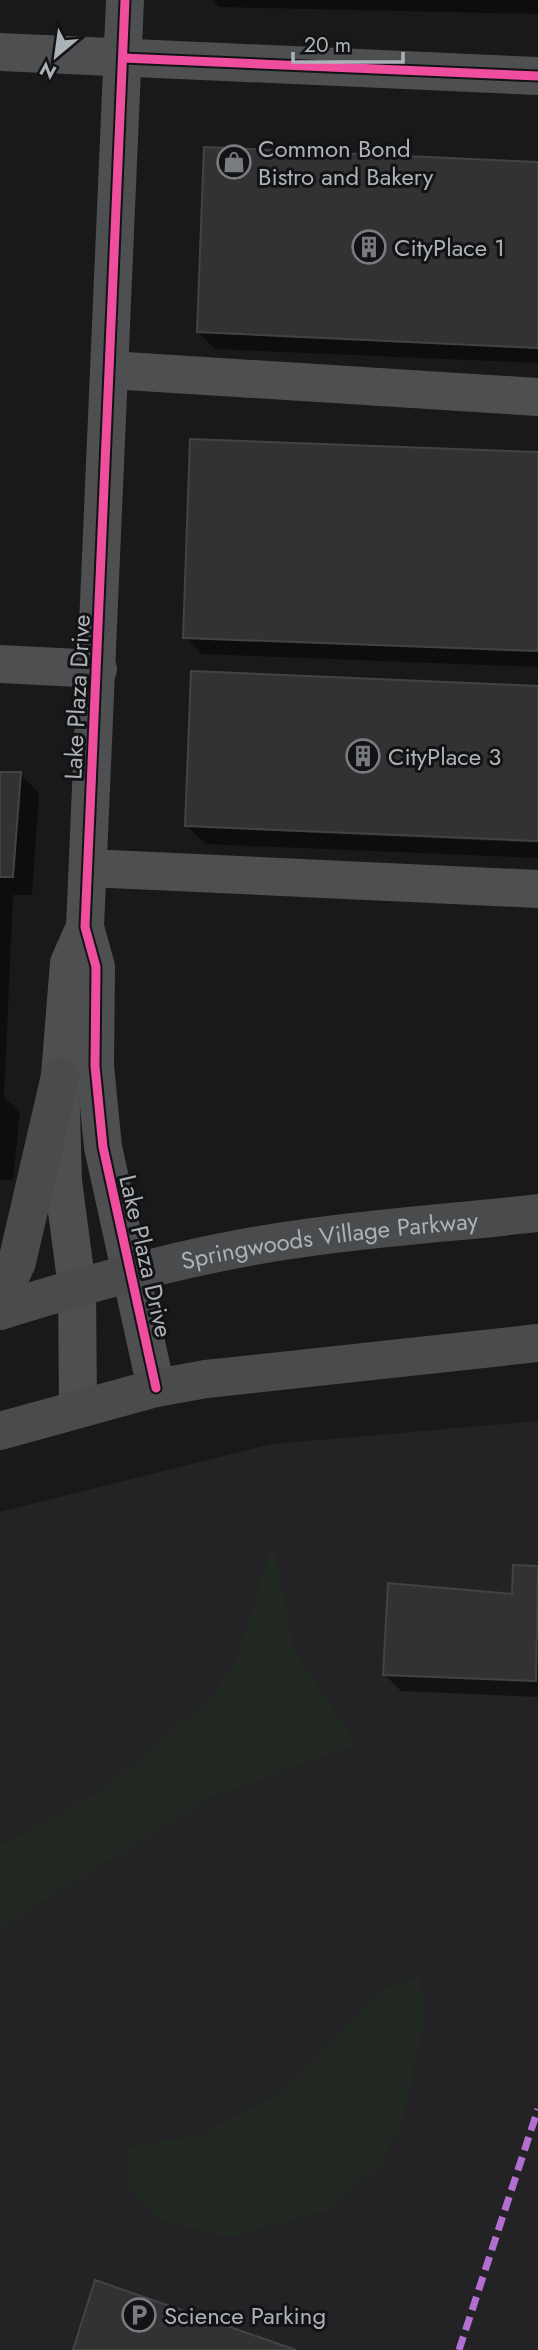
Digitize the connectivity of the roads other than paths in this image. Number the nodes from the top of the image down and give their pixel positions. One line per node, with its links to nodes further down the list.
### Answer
1 (125, 0): 3 (street, Lake Plaza Drive)
2 (0, 52): 3 (street)
3 (123, 58): 4 (street); 5 (street, Lake Plaza Drive)
4 (538, 76)
5 (110, 370): 6 (street); 8 (street, Lake Plaza Drive)
6 (538, 397)
7 (0, 664): 8 (street)
8 (98, 669): 9 (street, Lake Plaza Drive)
9 (88, 868): 10 (street); 11 (street, Lake Plaza Drive)
10 (538, 889)
11 (85, 927): 12 (street, Lake Plaza Drive); 14 (street, Lake Plaza Drive)
12 (60, 1076): 15 (street, Lake Plaza Drive); 16 (main road)
13 (538, 1213): 14 (main road, Springwoods Village Parkway)
14 (130, 1272): 15 (main road, Springwoods Village Parkway); 19 (street, Lake Plaza Drive)
15 (77, 1287): 17 (main road, Springwoods Village Parkway); 20 (street, Lake Plaza Drive)
16 (0, 1299)
17 (0, 1311)
18 (538, 1343): 19 (main road)
19 (156, 1388): 20 (main road)
20 (78, 1409): 21 (main road)
21 (0, 1431)

